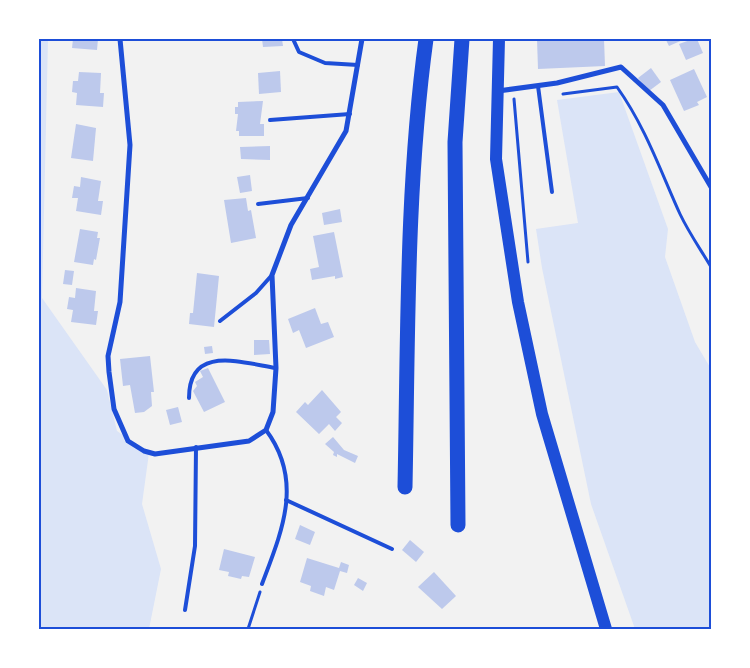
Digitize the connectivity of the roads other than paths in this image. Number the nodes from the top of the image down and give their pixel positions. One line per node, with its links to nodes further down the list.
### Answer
1 (120, 39): 21 (street)
2 (294, 39): 7 (lane)
3 (362, 39): 7 (street)
4 (426, 39): 22 (highway)
5 (462, 39): 24 (highway)
6 (500, 39): 9 (main road)
7 (358, 65): 10 (street)
8 (538, 86): 9 (street); 12 (street); 13 (lane)
9 (497, 91): 28 (main road)
10 (350, 114): 11 (lane); 14 (street)
11 (270, 120)
12 (711, 187)
13 (552, 192)
14 (308, 198): 15 (lane); 16 (street)
15 (258, 204)
16 (272, 275): 17 (lane); 18 (street)
17 (220, 321)
18 (276, 368): 19 (lane); 20 (street)
19 (189, 398)
20 (266, 430): 21 (street); 23 (lane)
21 (196, 447): 27 (lane)
22 (405, 487)
23 (286, 500): 25 (lane); 26 (lane)
24 (458, 525)
25 (392, 549)
26 (262, 584)
27 (185, 610)
28 (606, 629)

